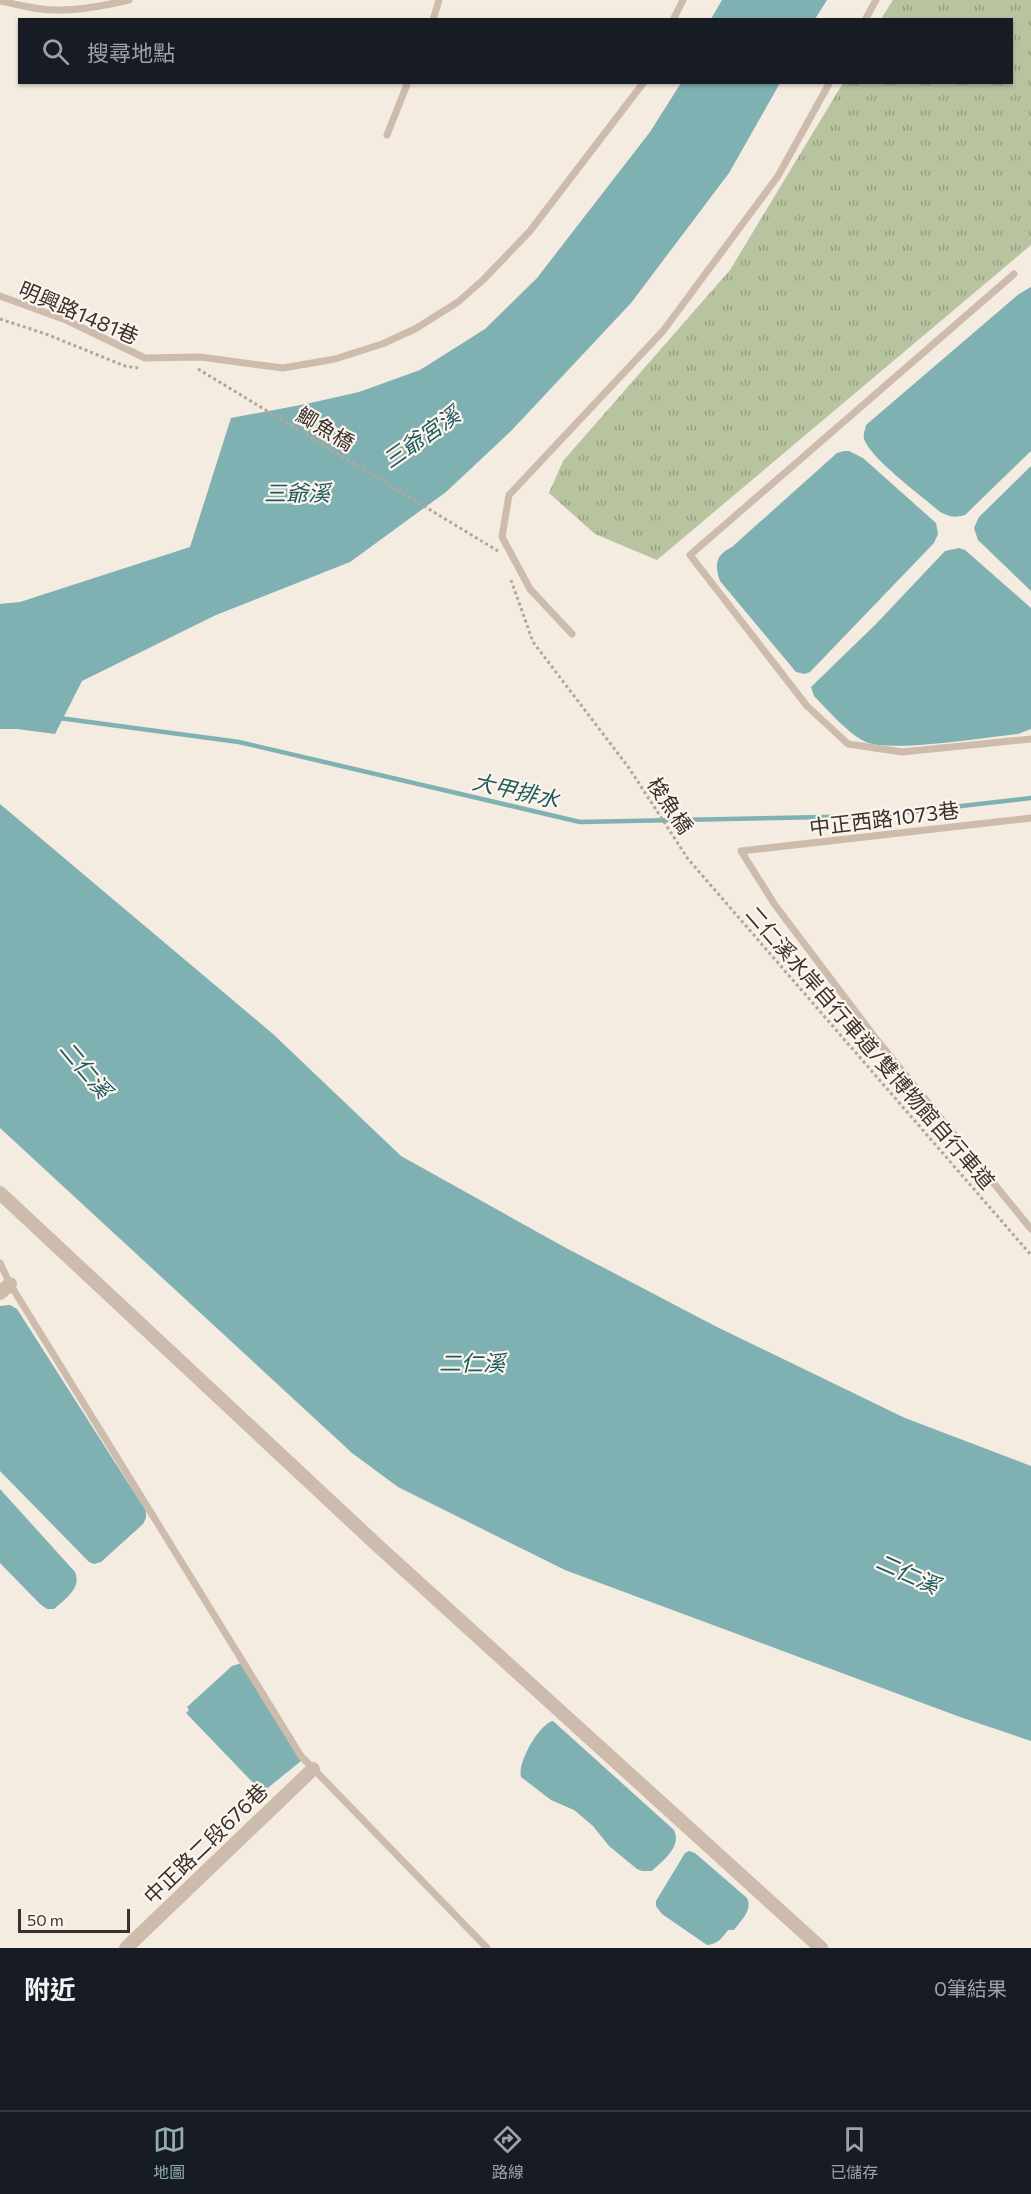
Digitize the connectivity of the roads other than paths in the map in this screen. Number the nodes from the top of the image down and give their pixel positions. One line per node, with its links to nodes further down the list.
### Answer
1 (129, 0): 5 (lane)
2 (439, 0): 6 (lane)
3 (683, 0): 7 (lane)
4 (876, 0): 8 (lane)
5 (0, 1)
6 (434, 18)
7 (674, 18)
8 (866, 18)
9 (407, 84): 12 (lane)
10 (642, 84): 14 (lane, 明興路1481巷)
11 (829, 84): 15 (lane)
12 (387, 135)
13 (1014, 274): 16 (lane)
14 (0, 296)
15 (572, 634)
16 (1031, 739)
17 (1031, 818): 19 (lane, 中正西路1073巷)
18 (0, 1193): 25 (street)
19 (1031, 1229)
20 (0, 1263): 21 (lane)
21 (5, 1288): 22 (lane)
22 (313, 1768): 23 (street, 中正路二段676巷); 24 (lane)
23 (126, 1948)
24 (487, 1948)
25 (821, 1948)

